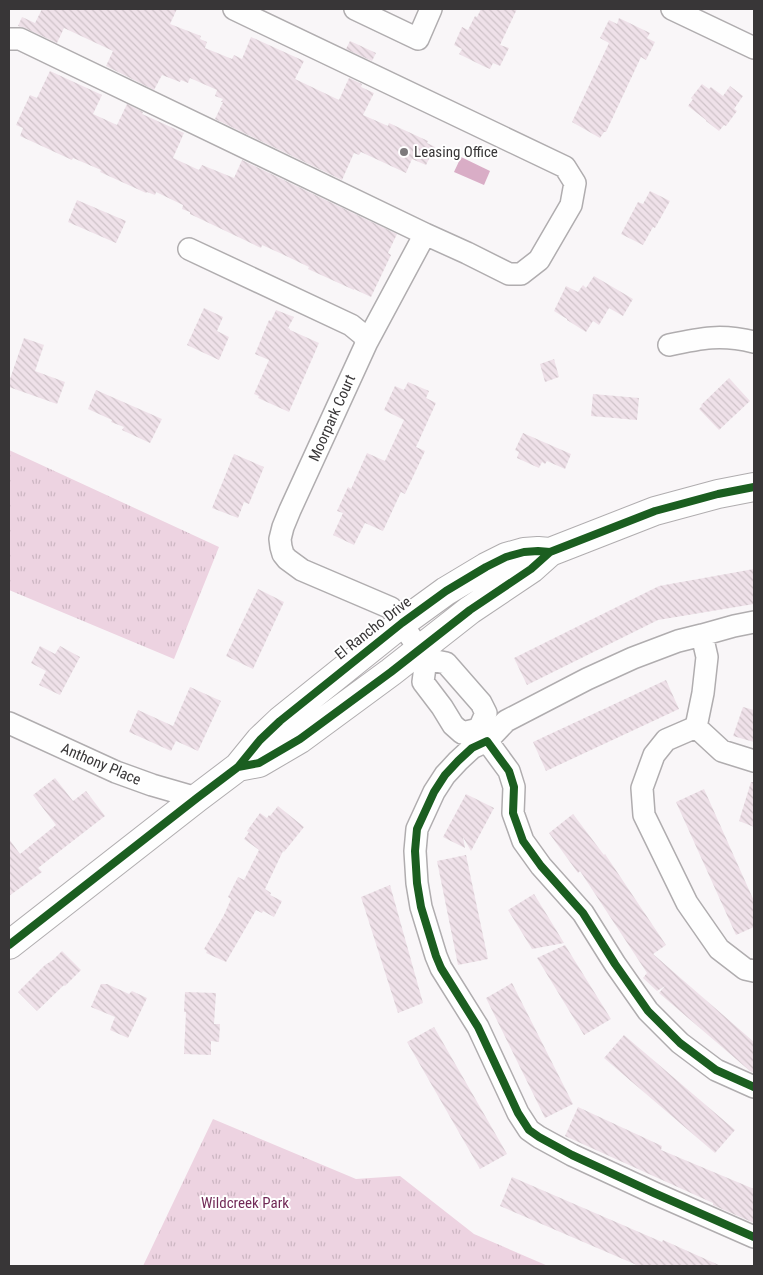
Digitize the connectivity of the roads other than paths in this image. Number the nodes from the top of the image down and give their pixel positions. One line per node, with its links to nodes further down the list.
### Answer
1 (234, 9): 7 (street)
2 (355, 9): 3 (street)
3 (432, 9)
4 (672, 9): 6 (street)
5 (9, 39): 7 (street)
6 (754, 48)
7 (425, 234): 9 (street)
8 (189, 249): 9 (street)
9 (367, 342): 14 (street, Moorpark Court)
10 (754, 342): 11 (street)
11 (669, 345)
12 (754, 487): 13 (main road, El Rancho Drive)
13 (550, 552): 14 (main road, El Rancho Drive); 17 (main road, El Rancho Drive)
14 (402, 622): 17 (street); 24 (main road, El Rancho Drive)
15 (754, 622): 16 (street)
16 (702, 635): 21 (street); 22 (street)
17 (423, 654): 18 (street); 19 (street); 24 (main road, El Rancho Drive)
18 (466, 686): 19 (street); 22 (street)
19 (442, 708): 22 (street)
20 (9, 723): 25 (street, Anthony Place)
21 (696, 727): 23 (street); 27 (street)
22 (483, 735): 28 (street); 29 (street)
23 (754, 760)
24 (238, 767): 25 (main road, El Rancho Drive)
25 (197, 798): 26 (main road, El Rancho Drive)
26 (9, 945)
27 (754, 971)
28 (754, 1087)
29 (754, 1237)

